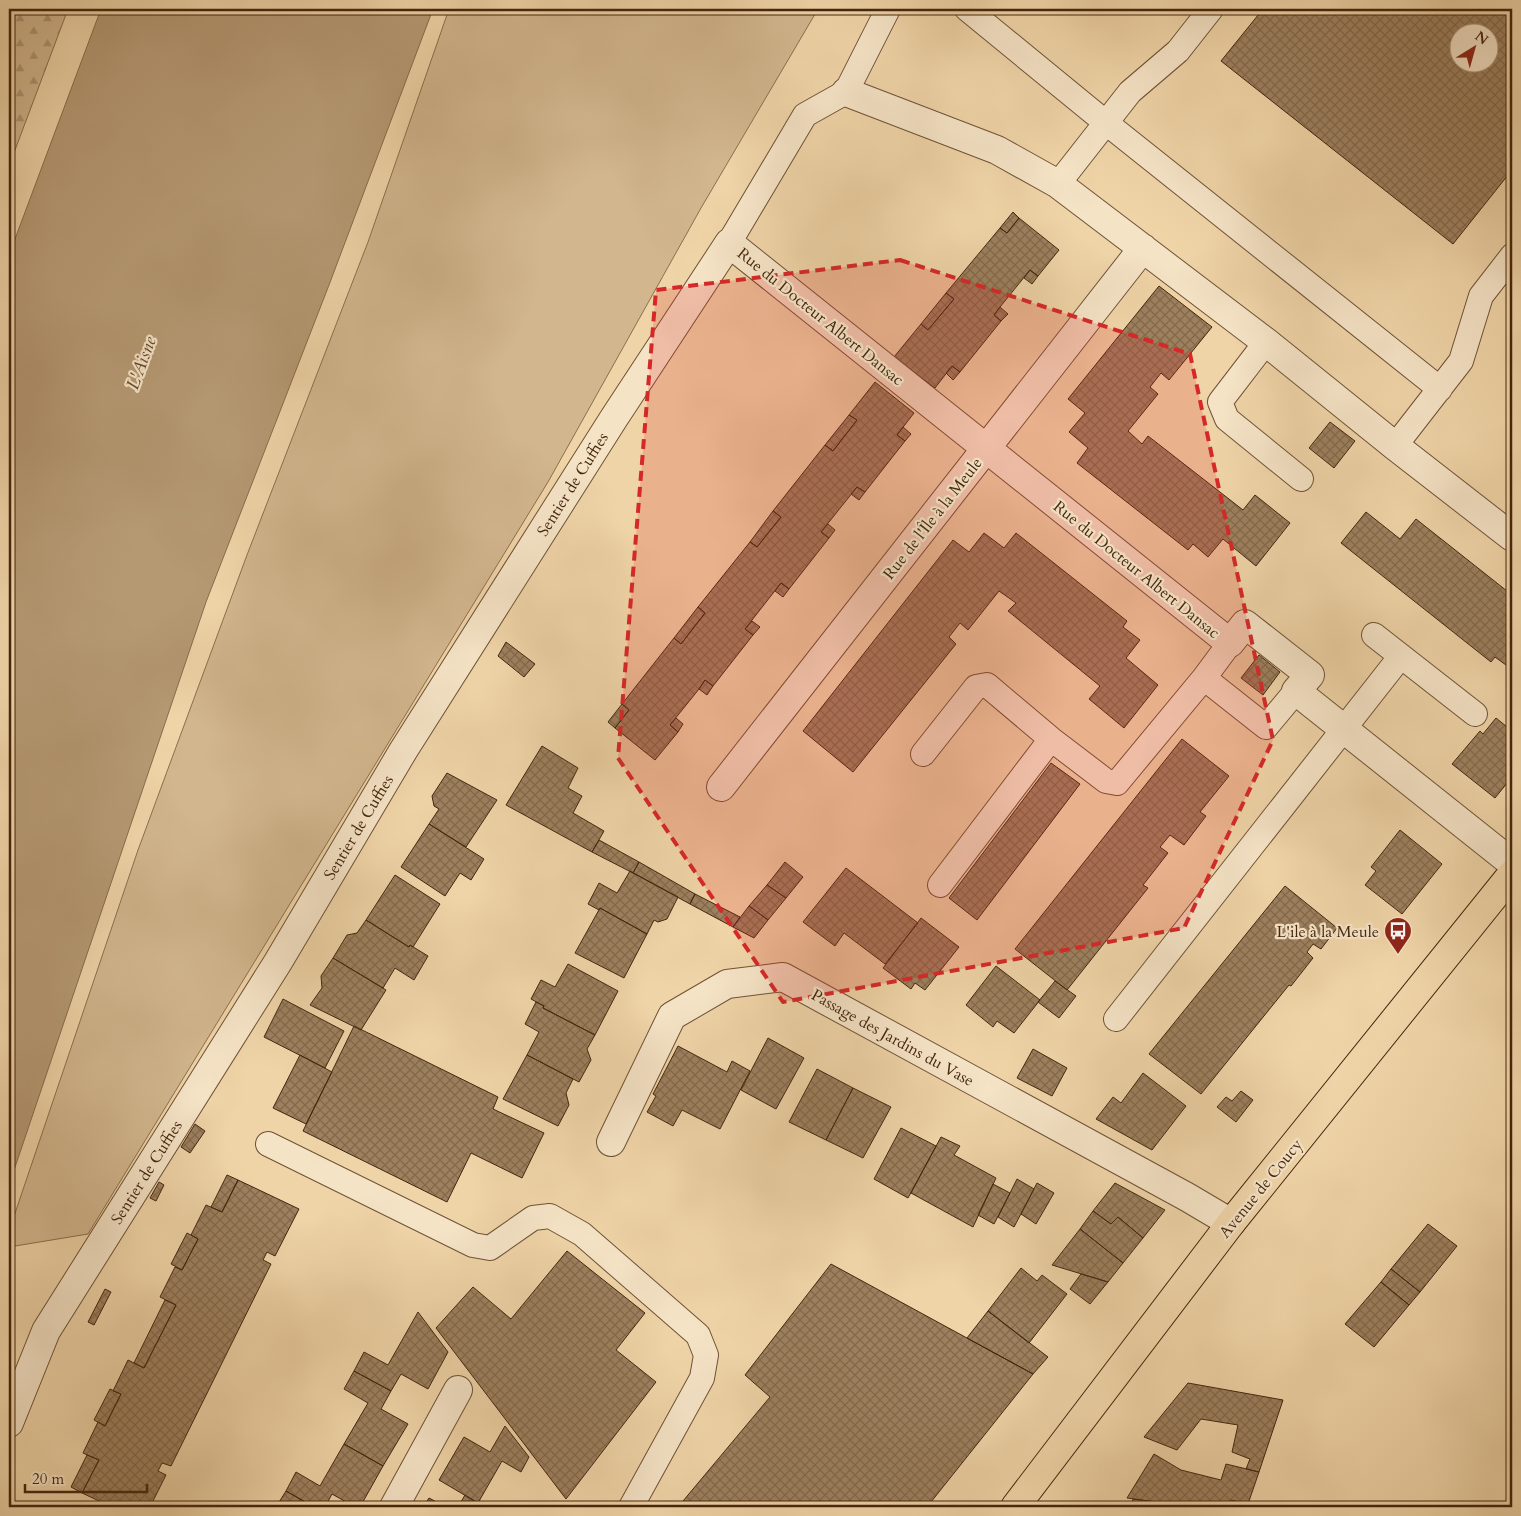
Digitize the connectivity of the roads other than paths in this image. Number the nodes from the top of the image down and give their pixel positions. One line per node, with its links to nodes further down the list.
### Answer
1 (888, 9): 4 (lane)
2 (967, 9): 5 (lane)
3 (1211, 9): 5 (lane)
4 (846, 92): 6 (street); 7 (lane)
5 (1105, 122): 6 (lane); 11 (lane)
6 (1058, 184): 8 (street)
7 (729, 243): 13 (street, Rue du Docteur Albert Dansac); 34 (street, Sentier de Cuffies)
8 (1143, 248): 10 (street); 13 (street, Rue de l'Île à la Meule)
9 (1512, 256): 11 (lane)
10 (1266, 342): 12 (street); 14 (lane)
11 (1440, 389): 12 (lane)
12 (1395, 446): 15 (street)
13 (987, 448): 17 (street, Rue du Docteur Albert Dansac); 25 (street, Rue de l'Île à la Meule)
14 (1301, 479)
15 (1512, 537)
16 (1374, 635): 18 (lane)
17 (1230, 643): 19 (lane); 20 (street, Rue du Docteur Albert Dansac)
18 (1401, 656): 21 (lane); 22 (lane)
19 (1204, 678): 20 (lane); 23 (lane)
20 (1296, 691): 22 (street)
21 (1475, 714)
22 (1344, 729): 26 (street); 29 (lane)
23 (1051, 739): 24 (lane); 28 (lane)
24 (923, 754)
25 (721, 787)
26 (1512, 863)
27 (1512, 874): 32 (main road, Avenue de Coucy)
28 (940, 885)
29 (1116, 1019)
30 (611, 1142): 32 (street, Passage des Jardins du Vase)
31 (268, 1144): 36 (lane)
32 (1231, 1223): 37 (main road, Avenue de Coucy)
33 (458, 1390): 35 (street)
34 (9, 1423)
35 (394, 1507)
36 (632, 1507)
37 (1015, 1507)

